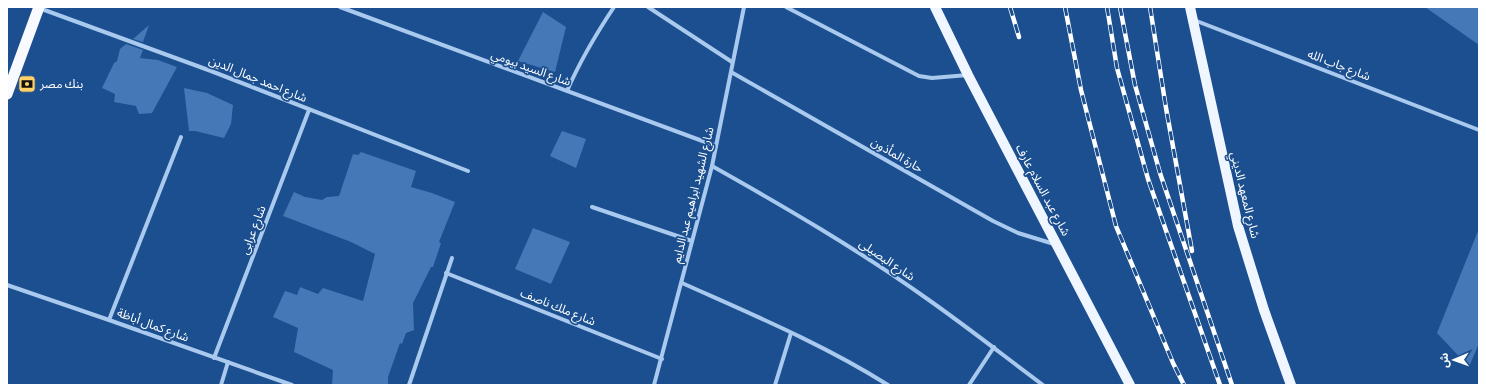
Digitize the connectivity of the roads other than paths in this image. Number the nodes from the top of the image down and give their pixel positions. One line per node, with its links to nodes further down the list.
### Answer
1 (39, 7): 14 (highway); 15 (street, شارع احمد جمال الدين)
2 (340, 7): 13 (street, شارع السيد بيومي)
3 (614, 7): 13 (street)
4 (648, 7): 10 (street)
5 (744, 7): 10 (street, شارع الشهيد ابراهيم عبد الدايم)
6 (786, 7): 12 (street)
7 (935, 7): 12 (main road, شارع عبد السلام عارف)
8 (1190, 7): 9 (main road, شارع المعهد الديني)
9 (1192, 19): 16 (street, شارع جاب الله); 43 (main road, شارع المعهد الديني)
10 (732, 62): 11 (street, شارع الشهيد ابراهيم عبد الدايم)
11 (731, 72): 18 (street, شارع الشهيد ابراهيم عبد الدايم); 23 (street, حارة المأذون)
12 (968, 75): 23 (main road, شارع عبد السلام عارف)
13 (566, 92): 18 (street, شارع السيد بيومي)
14 (7, 94)
15 (309, 110): 20 (street, شارع احمد جمال الدين); 31 (street, شارع عرابى)
16 (1479, 130)
17 (181, 137): 28 (street)
18 (716, 146): 19 (street, شارع الشهيد ابراهيم عبد الدايم)
19 (712, 166): 22 (street, شارع الشهيد ابراهيم عبد الدايم); 30 (street, شارع البصيلى)
20 (468, 171)
21 (592, 207): 22 (street)
22 (692, 241): 26 (street, شارع الشهيد ابراهيم عبد الدايم)
23 (1057, 245): 42 (main road, شارع عبد السلام عارف)
24 (452, 258): 25 (street)
25 (446, 273): 32 (street, شارع ملك ناصف); 36 (street)
26 (682, 283): 29 (street); 32 (street, شارع الشهيد ابراهيم عبد الدايم)
27 (7, 285): 28 (street, شارع كمال أباظة)
28 (109, 320): 31 (street, شارع كمال أباظة)
29 (791, 333): 38 (street); 39 (street)
30 (994, 347): 40 (street); 41 (street, شارع البصيلى)
31 (214, 358): 33 (street, شارع كمال أباظة)
32 (662, 359): 37 (street, شارع الشهيد ابراهيم عبد الدايم)
33 (228, 362): 34 (street); 35 (street, شارع كمال أباظة)
34 (221, 385)
35 (292, 385)
36 (409, 385)
37 (654, 385)
38 (775, 385)
39 (888, 385)
40 (969, 385)
41 (1043, 385)
42 (1130, 385)
43 (1291, 385)

